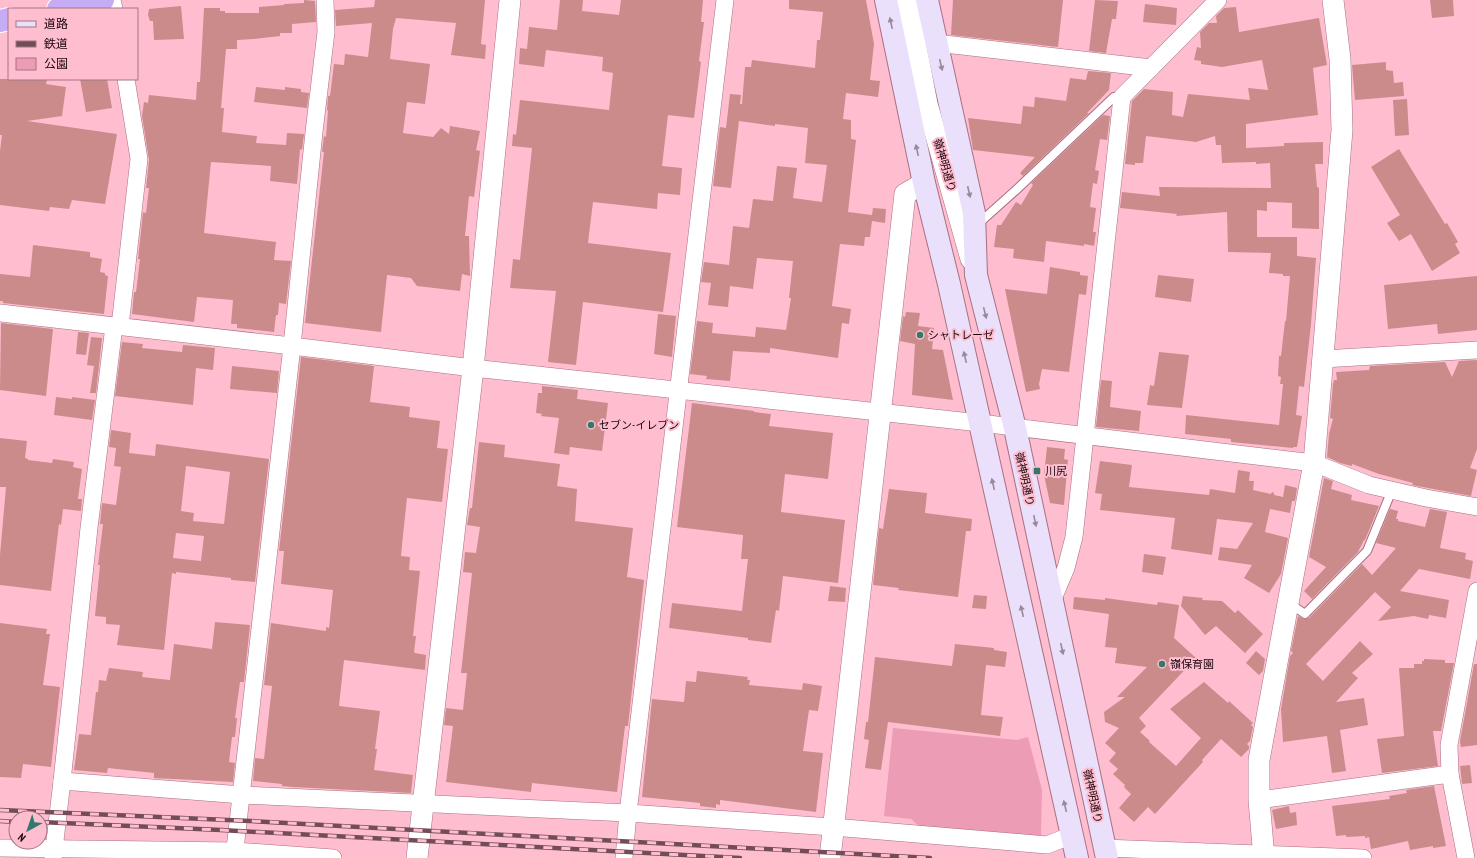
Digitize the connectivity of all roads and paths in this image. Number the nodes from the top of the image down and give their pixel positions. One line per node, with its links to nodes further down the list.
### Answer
1 (103, 0): 10 (highway)
2 (324, 0): 22 (street)
3 (510, 0): 25 (street)
4 (725, 0): 26 (street)
5 (886, 0): 16 (main road, one-way to 5)
6 (907, 0): 15 (street, 嶺神明通り)
7 (927, 0): 11 (main road)
8 (1218, 0): 12 (street)
9 (1333, 0): 24 (street)
10 (63, 8)
11 (936, 43): 12 (street); 17 (main road, one-way to 17)
12 (1151, 68): 14 (street)
13 (126, 80): 21 (street)
14 (1122, 98): 17 (lane); 30 (street)
15 (927, 104): 18 (street, 嶺神明通り); 19 (street, 嶺神明通り)
16 (924, 183): 19 (main road); 27 (street)
17 (974, 227): 18 (main road)
18 (976, 276): 29 (main road, 嶺神明通り, one-way to 29)
19 (948, 284): 28 (main road, 嶺神明通り, one-way to 19)
20 (0, 313): 21 (street)
21 (117, 326): 22 (street); 38 (street)
22 (292, 346): 25 (street); 39 (street)
23 (1477, 350): 24 (street)
24 (1323, 359): 31 (street)
25 (473, 368): 26 (street); 41 (street)
26 (678, 390): 27 (street); 42 (street)
27 (880, 412): 28 (street); 43 (street)
28 (980, 423): 29 (street); 44 (main road, 嶺神明通り, one-way to 28)
29 (1015, 428): 30 (street); 35 (main road, 嶺神明通り, one-way to 35)
30 (1084, 437): 31 (street); 35 (street)
31 (1314, 463): 32 (street); 36 (street)
32 (1392, 490): 33 (street); 36 (lane)
33 (1477, 507)
34 (1477, 591): 37 (street)
35 (1052, 601): 48 (main road, 嶺神明通り, one-way to 48)
36 (1288, 602): 40 (street)
37 (1450, 774): 40 (street); 57 (street)
38 (62, 781): 39 (street); 47 (street)
39 (242, 794): 41 (street); 49 (street)
40 (1259, 800): 50 (street)
41 (424, 804): 42 (street); 52 (street)
42 (628, 813): 43 (street); 53 (street)
43 (833, 827): 46 (street); 54 (street)
44 (1072, 835): 46 (street); 55 (main road, 嶺神明通り)
45 (0, 848): 47 (street)
46 (1047, 851)
47 (53, 853): 49 (street)
48 (1106, 853): 50 (street)
49 (234, 855): 51 (street)
50 (1264, 856): 56 (street)
51 (333, 858)
52 (417, 858)
53 (624, 858)
54 (830, 858)
55 (1077, 858)
56 (1363, 858)
57 (1466, 858)

